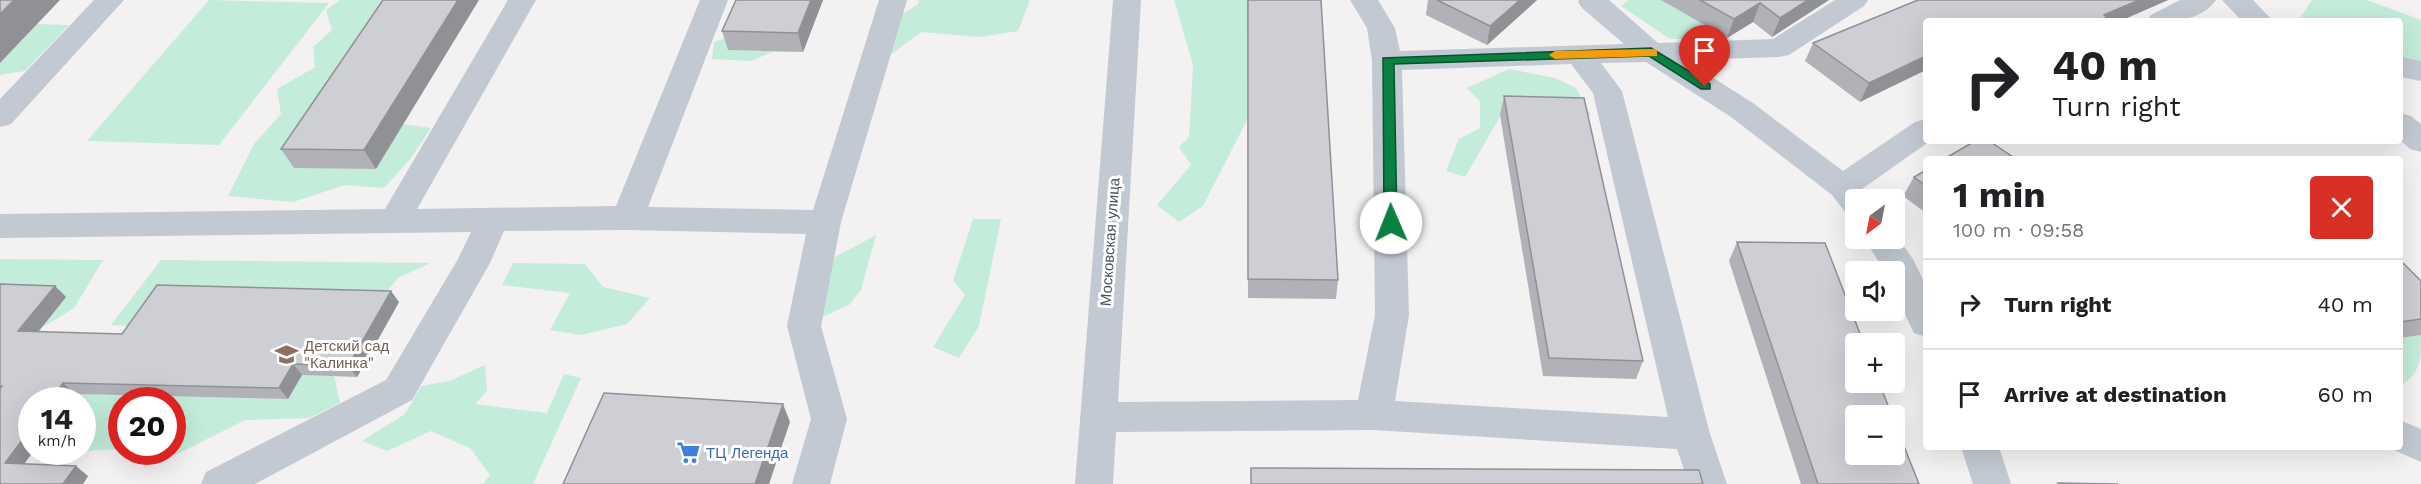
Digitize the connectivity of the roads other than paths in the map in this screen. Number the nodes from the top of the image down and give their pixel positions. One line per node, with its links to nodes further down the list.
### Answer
1 (110, 0): 18 (street)
2 (522, 0): 26 (street)
3 (714, 0): 24 (street)
4 (893, 0): 27 (street)
5 (1127, 0): 33 (street, Московская улица)
6 (1364, 0): 15 (street)
7 (1594, 0): 13 (street)
8 (1854, 0): 13 (street)
9 (2202, 0): 11 (street)
10 (2236, 0): 12 (street)
11 (2167, 18)
12 (2256, 18)
13 (1651, 52): 14 (street); 23 (street)
14 (1578, 54): 15 (street); 34 (street)
15 (1388, 61): 32 (street)
16 (2403, 68): 17 (street)
17 (2421, 71)
18 (0, 117)
19 (2403, 126): 21 (street)
20 (1923, 132): 22 (street)
21 (2421, 141)
22 (1858, 189)
23 (1845, 192)
24 (627, 218): 25 (street); 27 (street)
25 (493, 220): 26 (street); 38 (street)
26 (394, 221): 28 (street)
27 (825, 222): 39 (street)
28 (0, 226)
29 (1893, 249): 30 (street)
30 (1913, 267): 31 (street)
31 (1923, 310)
32 (1374, 415): 33 (street); 34 (street)
33 (1097, 417): 40 (street, Московская улица)
34 (1691, 434): 41 (street)
35 (2403, 437): 36 (street)
36 (2421, 446)
37 (1981, 450): 42 (street)
38 (220, 484)
39 (812, 484)
40 (1094, 484)
41 (1708, 484)
42 (1992, 484)

